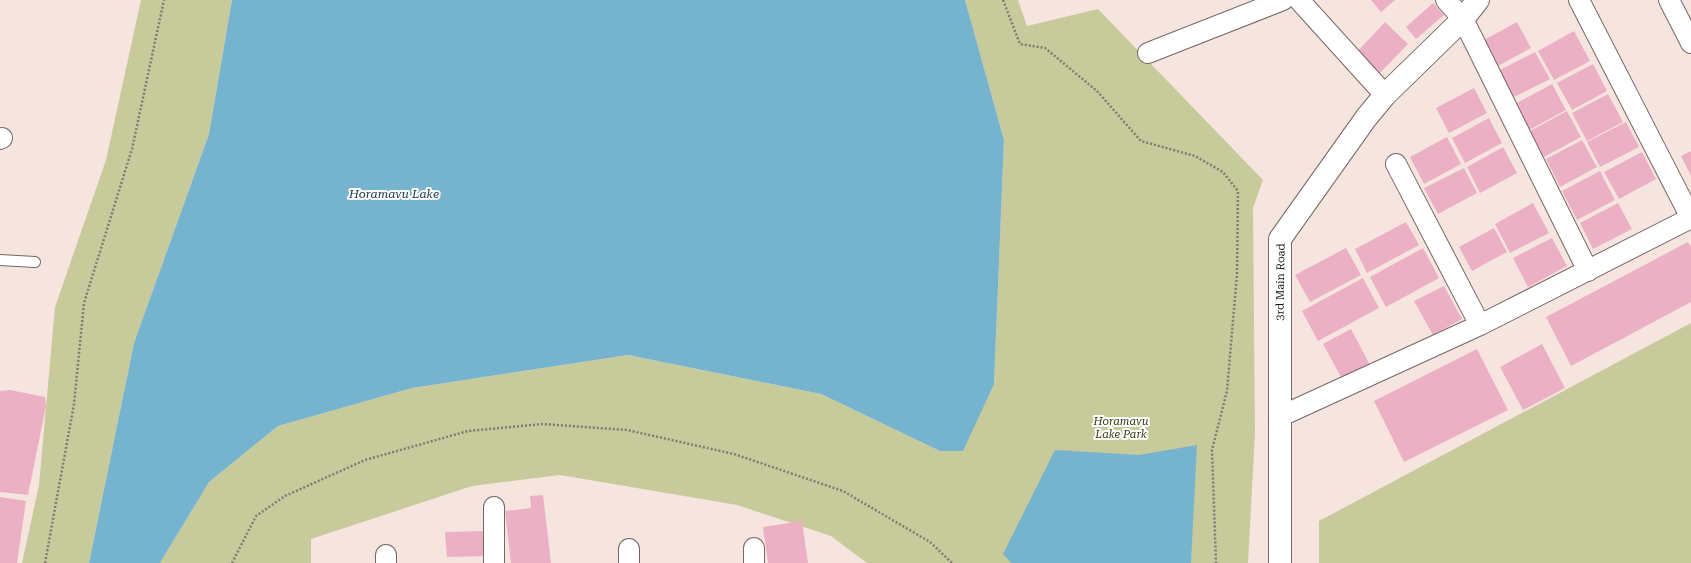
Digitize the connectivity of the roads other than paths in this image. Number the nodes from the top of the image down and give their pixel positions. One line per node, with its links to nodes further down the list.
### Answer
1 (1283, 0): 9 (street)
2 (1299, 0): 10 (street)
3 (1446, 0): 7 (street)
4 (1478, 0): 7 (street, 3rd Main Road)
5 (1579, 0): 12 (street)
6 (1669, 0): 8 (street)
7 (1463, 19): 10 (street, 3rd Main Road); 15 (street)
8 (1691, 43)
9 (1148, 53)
10 (1385, 95): 17 (street, 3rd Main Road)
11 (1396, 164): 16 (street)
12 (1691, 218): 15 (street)
13 (0, 260): 14 (lane)
14 (35, 262)
15 (1588, 271): 16 (street)
16 (1480, 325): 17 (street)
17 (1279, 417): 20 (street, 3rd Main Road)
18 (494, 507): 19 (street)
19 (494, 563)
20 (1280, 563)

